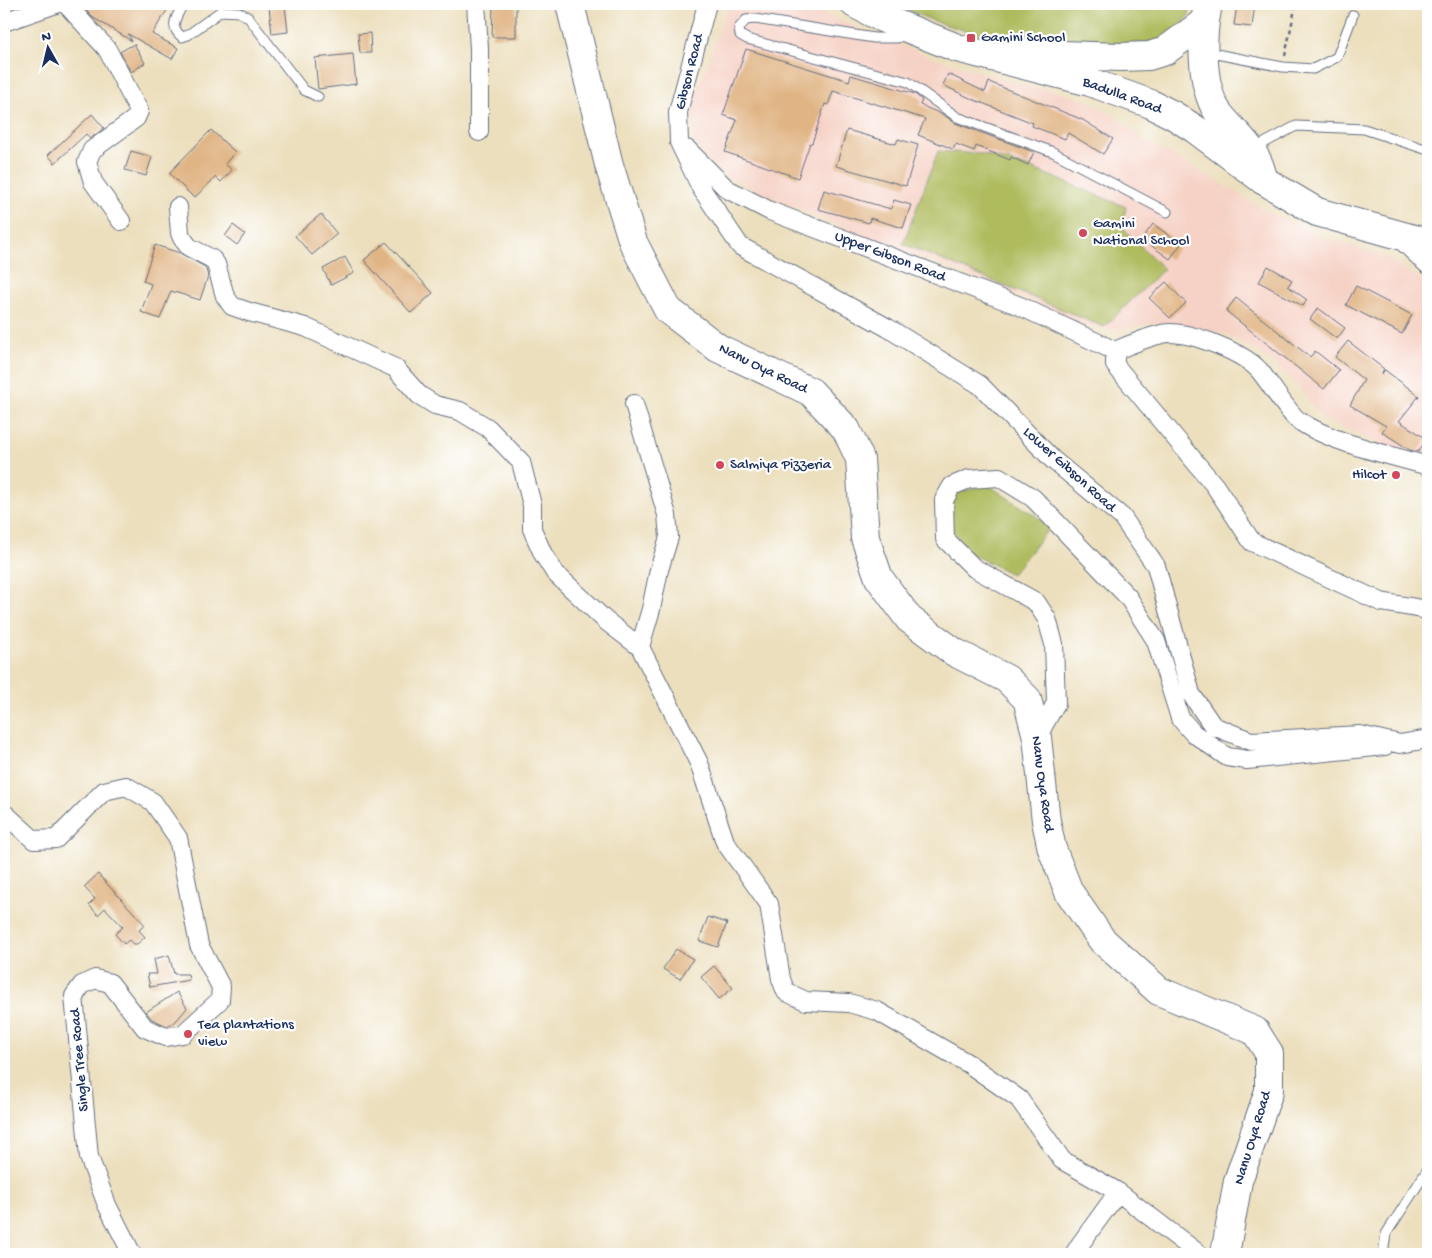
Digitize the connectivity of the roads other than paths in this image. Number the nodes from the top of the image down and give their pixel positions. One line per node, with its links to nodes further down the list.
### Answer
1 (56, 4): 10 (street)
2 (66, 4): 22 (street)
3 (183, 4): 14 (lane)
4 (476, 4): 15 (street)
5 (570, 4): 31 (main road, Nanu Oya Road)
6 (707, 4): 16 (street, Gibson Road)
7 (855, 4): 11 (main road, Badulla Road)
8 (1206, 13): 12 (main road); 13 (main road)
9 (1353, 15): 12 (lane)
10 (4, 22)
11 (912, 30): 13 (main road, Badulla Road); 21 (lane)
12 (1204, 51): 17 (main road)
13 (992, 57): 19 (main road, Badulla Road)
14 (318, 97)
15 (479, 132)
16 (680, 142): 26 (street, Upper Gibson Road); 33 (street, Lower Gibson Road)
17 (1251, 150): 18 (lane); 19 (main road)
18 (1428, 150)
19 (1263, 180): 23 (main road, Badulla Road)
20 (178, 207): 30 (street)
21 (1166, 212)
22 (121, 221)
23 (1394, 233): 24 (main road, Badulla Road); 25 (street)
24 (1428, 243)
25 (1428, 265)
26 (1115, 351): 28 (street); 29 (street)
27 (634, 404): 30 (street)
28 (1428, 466)
29 (1428, 610)
30 (640, 647): 36 (street)
31 (1037, 737): 33 (street); 40 (main road, Nanu Oya Road)
32 (1428, 739): 33 (street, Lower Gibson Road)
33 (1400, 744)
34 (4, 813): 37 (street, Single Tree Road)
35 (1428, 1169): 41 (lane)
36 (1118, 1192): 38 (street); 39 (street)
37 (132, 1254)
38 (1074, 1254)
39 (1199, 1254)
40 (1225, 1254)
41 (1383, 1254)

